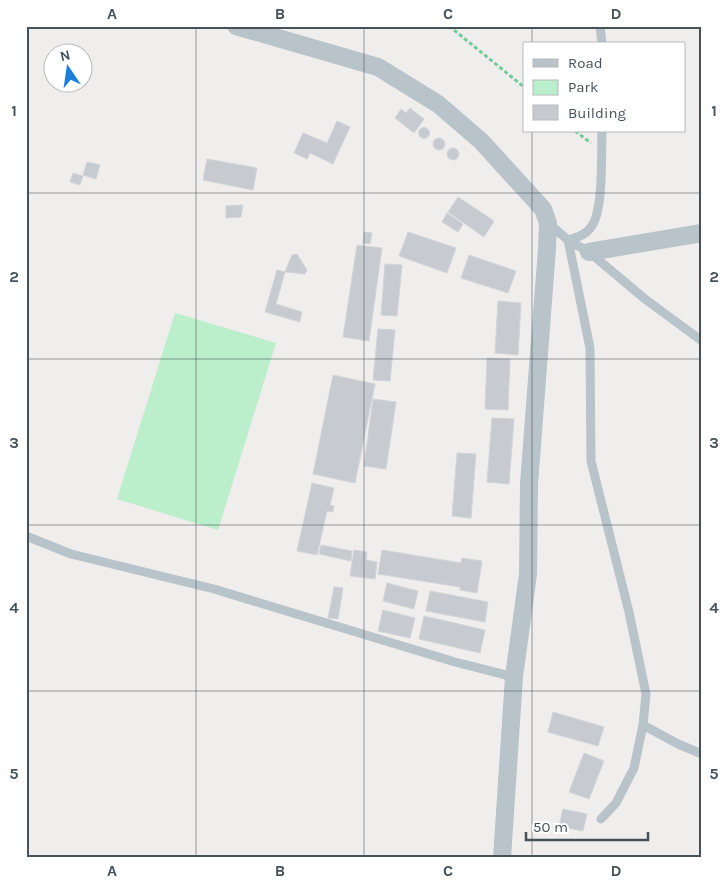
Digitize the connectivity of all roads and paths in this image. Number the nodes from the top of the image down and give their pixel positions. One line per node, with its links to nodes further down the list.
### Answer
1 (236, 26): 7 (street)
2 (449, 26): 5 (path)
3 (600, 26): 4 (lane)
4 (602, 42)
5 (523, 86)
6 (602, 132): 9 (lane)
7 (548, 223): 9 (lane); 13 (street)
8 (702, 233): 10 (street)
9 (568, 240): 10 (lane); 14 (lane)
10 (588, 252): 11 (lane)
11 (702, 341)
12 (26, 536): 13 (lane)
13 (514, 677): 17 (street)
14 (644, 725): 15 (lane); 16 (lane)
15 (702, 754)
16 (601, 819)
17 (502, 858)

